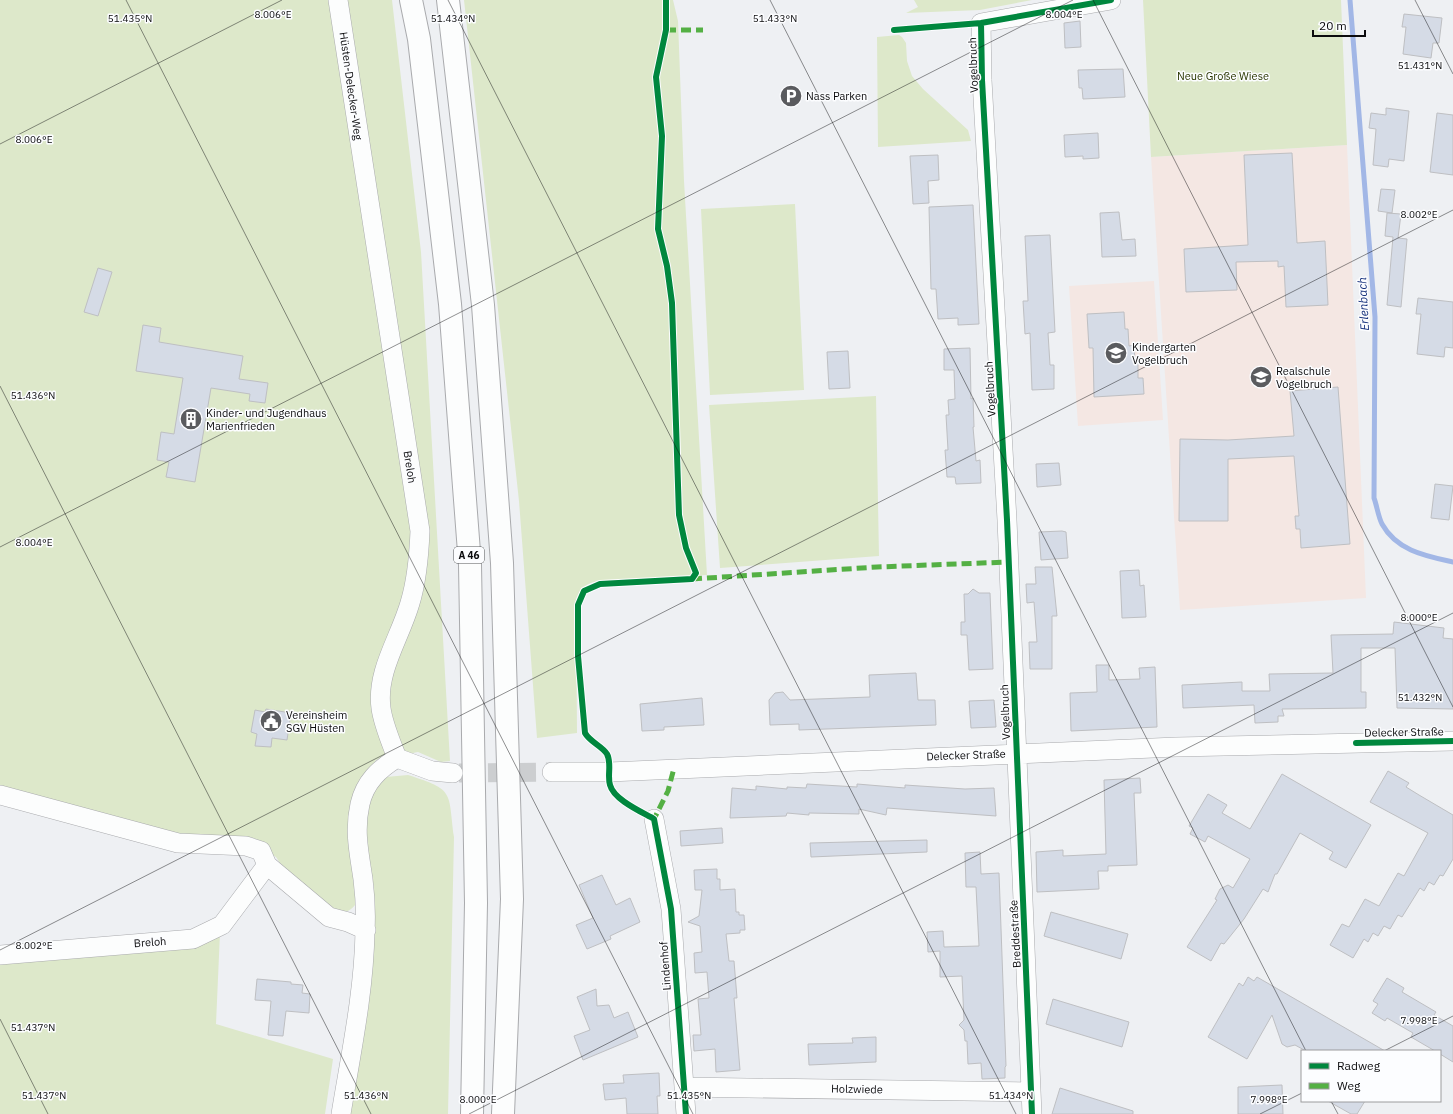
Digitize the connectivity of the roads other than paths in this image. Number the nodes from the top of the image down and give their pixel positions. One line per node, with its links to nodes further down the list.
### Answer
1 (338, 0): 5 (street, Hüsten-Delecker-Weg)
2 (411, 0): 19 (highway, A 46)
3 (448, 0): 20 (highway)
4 (1111, 0): 7 (street, Vogelbruch)
5 (364, 172): 8 (street, Breloh)
6 (1453, 741): 7 (street, Delecker Straße)
7 (1016, 753): 9 (street, Delecker Straße); 17 (street, Breddestraße)
8 (396, 758): 10 (street); 14 (street)
9 (552, 772)
10 (453, 773)
11 (0, 795): 13 (street)
12 (654, 819): 16 (street, Lindenhof)
13 (267, 865): 14 (street); 15 (street, Breloh)
14 (366, 930): 18 (street)
15 (0, 954)
16 (684, 1087): 17 (street, Holzwiede); 21 (street, Lindenhof)
17 (1031, 1092): 22 (street, Breddestraße)
18 (341, 1114)
19 (472, 1114)
20 (504, 1114)
21 (686, 1114)
22 (1032, 1114)

